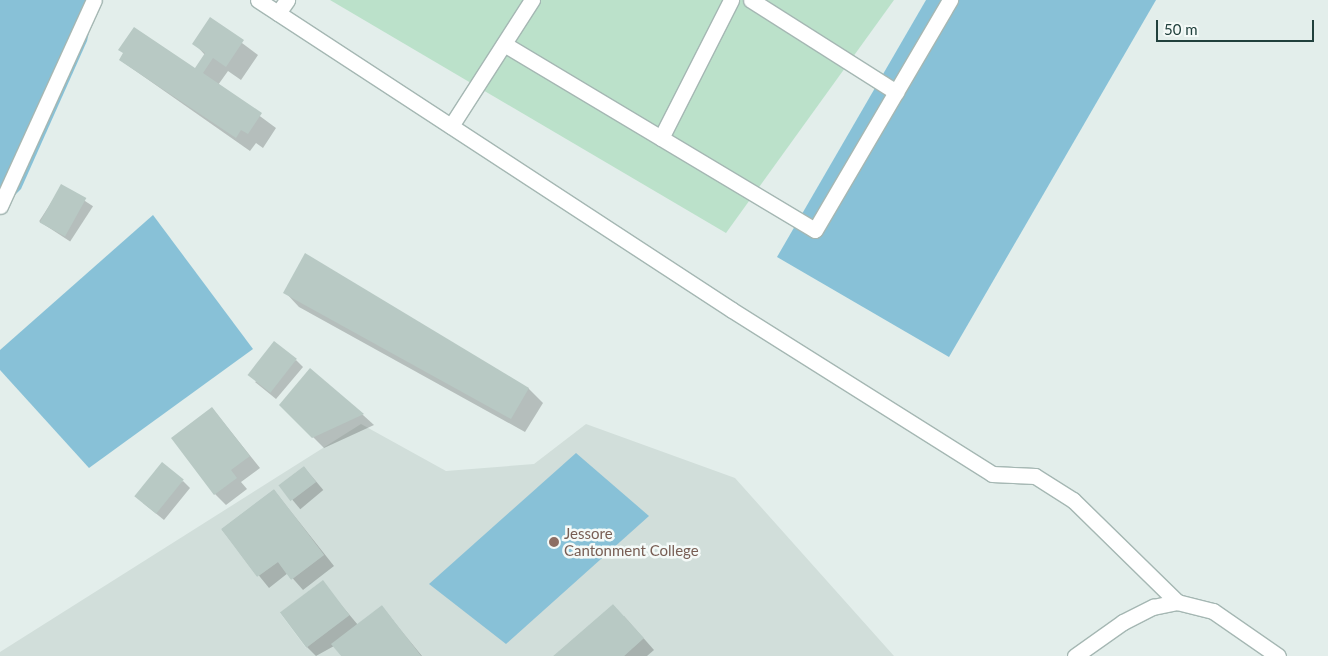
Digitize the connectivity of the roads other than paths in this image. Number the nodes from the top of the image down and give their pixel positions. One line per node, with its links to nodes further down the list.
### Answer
1 (94, 0): 13 (street)
2 (258, 0): 8 (street)
3 (286, 0): 8 (street)
4 (532, 0): 9 (street)
5 (731, 0): 12 (street)
6 (751, 0): 10 (street)
7 (950, 0): 10 (street)
8 (278, 13): 11 (street)
9 (504, 44): 11 (street); 12 (street)
10 (896, 92): 12 (street)
11 (451, 126): 14 (street)
12 (661, 138)
13 (0, 206)
14 (1177, 602): 15 (street); 16 (street)
15 (1076, 656)
16 (1278, 656)

